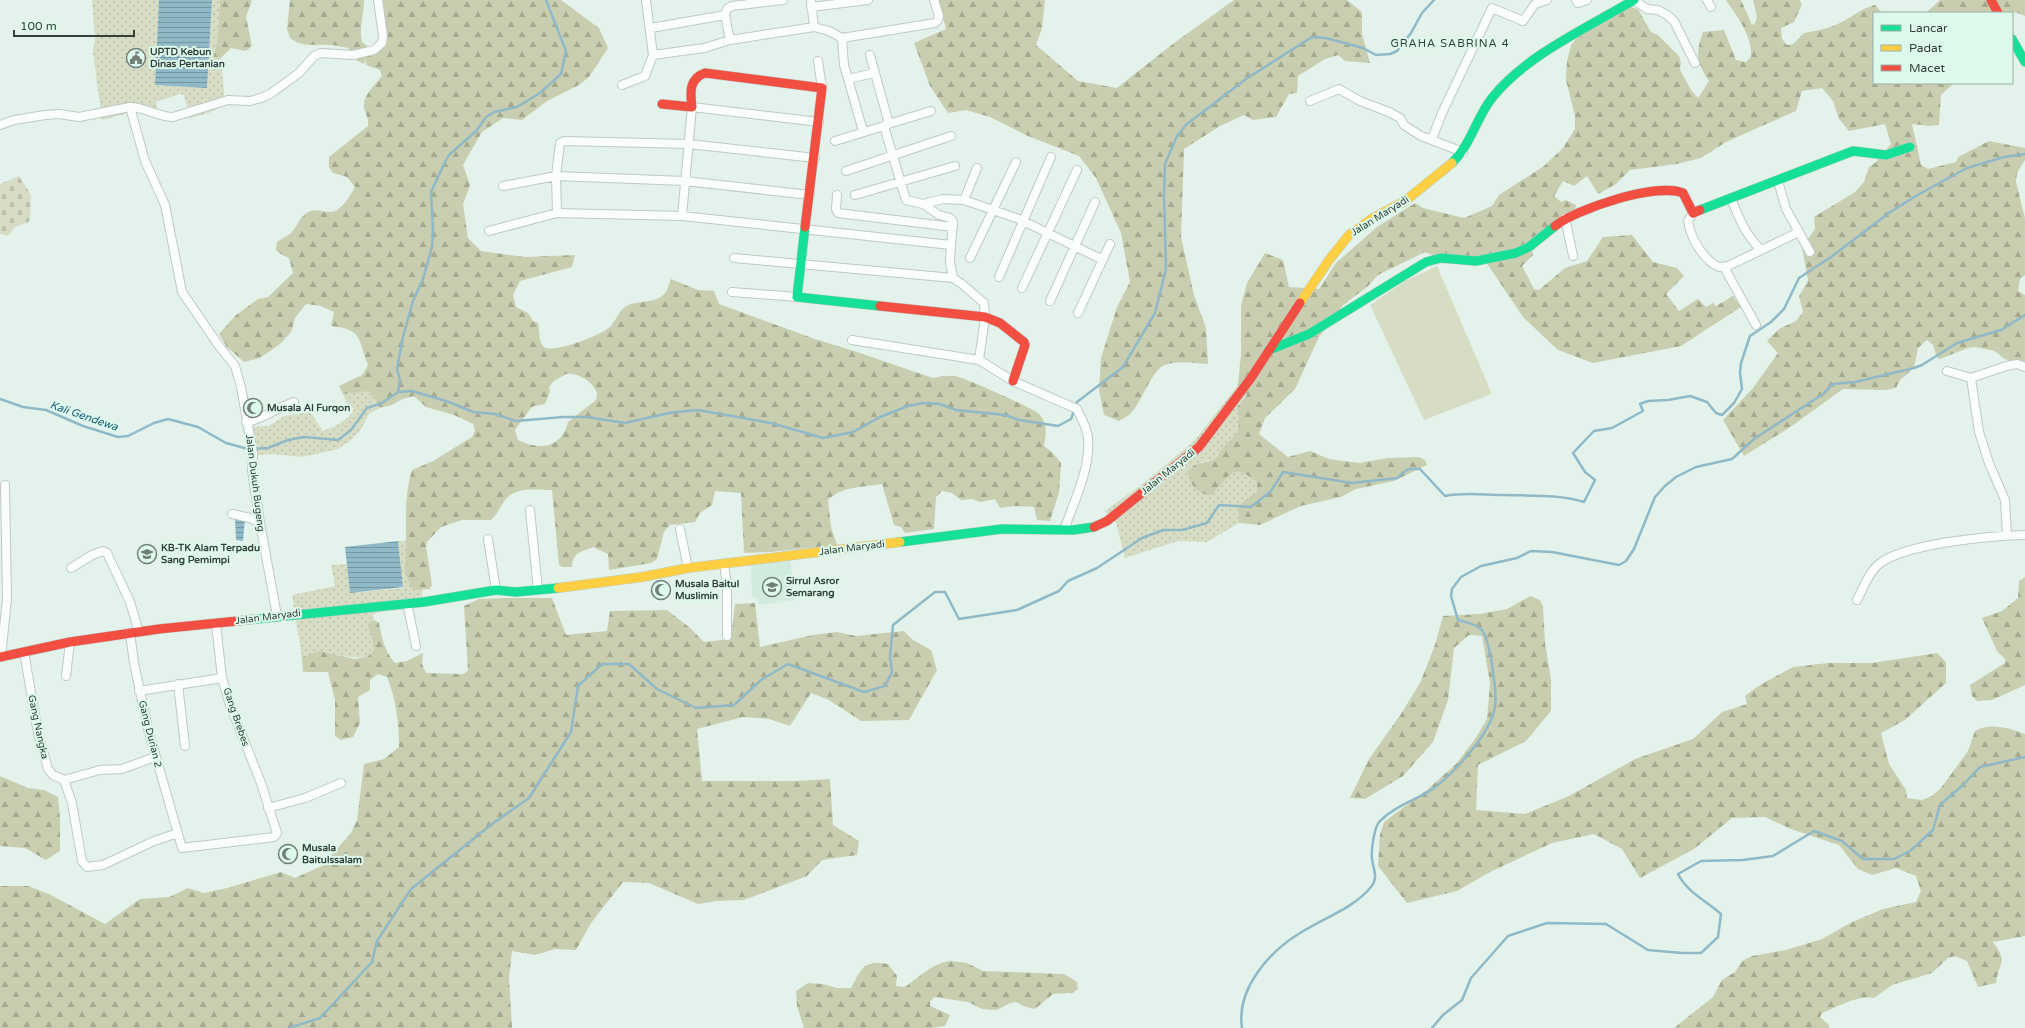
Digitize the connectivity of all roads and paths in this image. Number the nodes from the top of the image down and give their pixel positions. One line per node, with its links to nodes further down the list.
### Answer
1 (378, 0): 30 (street)
2 (646, 0): 15 (street)
3 (783, 0): 13 (street)
4 (868, 0): 11 (street)
5 (934, 0): 16 (street)
6 (1547, 0): 38 (street)
7 (1576, 0): 8 (street)
8 (1587, 0)
9 (1634, 0): 23 (street); 42 (street, Jalan Maryadi)
10 (1991, 0): 12 (street)
11 (811, 3): 14 (street)
12 (1997, 12)
13 (725, 15): 15 (street); 17 (street)
14 (814, 27): 16 (street); 17 (street)
15 (651, 28): 20 (street)
16 (842, 38): 25 (street)
17 (730, 40): 20 (street)
18 (2013, 41): 22 (street)
19 (870, 54): 24 (street)
20 (653, 55): 26 (street)
21 (818, 61): 27 (street)
22 (2025, 62)
23 (1695, 63)
24 (874, 72): 25 (street); 35 (street)
25 (848, 80): 36 (street)
26 (622, 85)
27 (822, 88): 31 (street); 33 (street)
28 (1310, 101): 38 (street)
29 (662, 104): 31 (street)
30 (130, 107): 34 (street); 102 (street, Jalan Dukuh Bugeng)
31 (692, 107): 33 (street); 40 (street)
32 (931, 111): 35 (street)
33 (819, 122): 45 (street)
34 (0, 124)
35 (887, 125): 36 (street); 43 (street)
36 (863, 131): 39 (street)
37 (951, 136): 43 (street)
38 (1432, 139): 42 (street)
39 (835, 141)
40 (689, 144): 45 (street); 51 (street); 52 (street)
41 (1910, 147): 54 (street)
42 (1463, 152): 95 (street, Jalan Maryadi)
43 (894, 155): 49 (street); 53 (street)
44 (1051, 157): 68 (street)
45 (815, 158): 56 (street)
46 (1016, 162): 63 (street)
47 (955, 166): 53 (street)
48 (977, 168): 60 (street)
49 (846, 170)
50 (1077, 170): 73 (street)
51 (556, 176): 52 (street); 55 (street); 64 (street)
52 (685, 181): 56 (street); 66 (street)
53 (900, 181): 58 (street); 62 (street)
54 (1778, 181): 59 (street); 72 (street)
55 (503, 186)
56 (810, 195): 70 (street)
57 (837, 195): 69 (street)
58 (855, 195)
59 (1731, 198): 65 (street); 77 (street)
60 (964, 200): 62 (street); 63 (street)
61 (1095, 202): 76 (street)
62 (923, 204): 69 (street)
63 (992, 210): 68 (street); 81 (street)
64 (557, 213): 66 (street); 71 (street)
65 (1693, 213): 67 (street); 84 (street)
66 (682, 216): 70 (street)
67 (1565, 218): 79 (street); 95 (street)
68 (1023, 222): 73 (street); 85 (street)
69 (953, 227): 75 (street)
70 (805, 229): 75 (street); 83 (street)
71 (489, 231)
72 (1799, 232): 77 (street); 78 (street)
73 (1048, 234): 76 (street); 87 (street)
74 (1110, 244): 82 (street)
75 (951, 245): 86 (street)
76 (1076, 246): 82 (street); 90 (street)
77 (1760, 249): 84 (street)
78 (1810, 252)
79 (1573, 256)
80 (734, 258): 83 (street)
81 (970, 258)
82 (1103, 260): 91 (street)
83 (801, 263): 86 (street); 89 (street)
84 (1724, 267): 93 (street)
85 (999, 277)
86 (953, 278): 92 (street)
87 (1022, 288)
88 (732, 292): 89 (street)
89 (797, 297): 92 (street)
90 (1050, 302)
91 (1078, 313)
92 (985, 317): 96 (street); 100 (street)
93 (1756, 325)
94 (852, 340): 96 (street)
95 (1269, 350): 108 (street, Jalan Maryadi)
96 (979, 360): 100 (street)
97 (2025, 367): 99 (street)
98 (1947, 371): 99 (street)
99 (1970, 378): 109 (street)
100 (1013, 382): 108 (street)
101 (294, 402): 102 (street, Jalan Dukuh Bugeng)
102 (246, 422): 106 (street, Jalan Dukuh Bugeng)
103 (5, 485): 126 (street)
104 (530, 510): 116 (street)
105 (232, 514): 106 (street)
106 (260, 523): 119 (street, Jalan Dukuh Bugeng)
107 (680, 529): 114 (street)
108 (1064, 530): 112 (street, Jalan Maryadi)
109 (2007, 535): 110 (street); 117 (street)
110 (2025, 535)
111 (488, 539): 115 (street)
112 (724, 564): 114 (street, Jalan Maryadi); 122 (street)
113 (71, 568): 121 (street, Gang Durian 2)
114 (688, 568): 116 (street, Jalan Maryadi)
115 (496, 590): 116 (street, Jalan Maryadi); 118 (street, Jalan Maryadi)
116 (538, 590)
117 (1857, 600)
118 (407, 603): 119 (street, Jalan Maryadi); 124 (street)
119 (277, 616): 120 (street, Jalan Maryadi)
120 (216, 624): 121 (street, Jalan Maryadi); 128 (street, Gang Brebes)
121 (135, 632): 123 (street, Jalan Maryadi); 130 (street, Gang Durian 2)
122 (727, 636)
123 (70, 642): 125 (street, Jalan Maryadi); 127 (street)
124 (416, 646)
125 (24, 652): 126 (street, Jalan Maryadi); 133 (street, Gang Nangka)
126 (1, 657)
127 (66, 676)
128 (222, 678): 129 (street); 135 (street, Gang Brebes)
129 (178, 684): 130 (street); 131 (street)
130 (139, 691): 132 (street, Gang Durian 2)
131 (185, 746)
132 (155, 757): 133 (street); 136 (street, Gang Durian 2)
133 (64, 780): 136 (street)
134 (341, 783): 135 (street)
135 (268, 808): 136 (street, Gang Brebes)
136 (178, 833)

